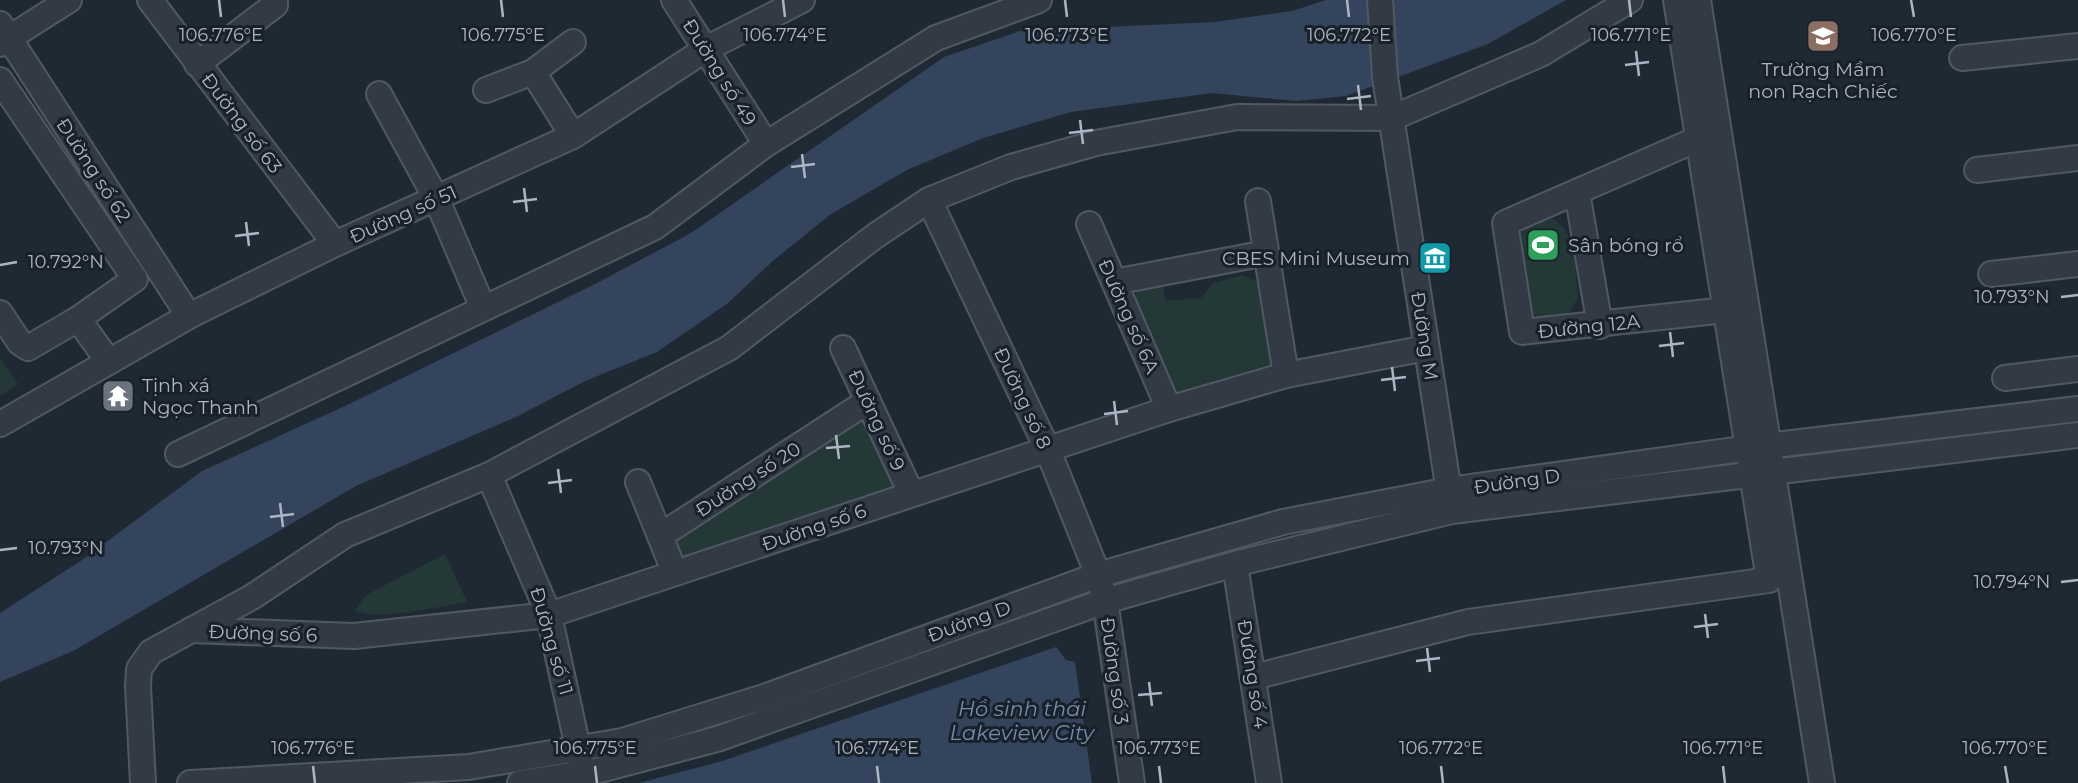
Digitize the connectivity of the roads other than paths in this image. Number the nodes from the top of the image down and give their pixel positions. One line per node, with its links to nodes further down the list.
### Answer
1 (69, 0): 11 (street)
2 (150, 0): 16 (street, Đường số 63)
3 (275, 0): 16 (street)
4 (674, 0): 14 (street, Đường số 49)
5 (802, 0): 14 (street, Đường số 51)
6 (1039, 0): 24 (street)
7 (1380, 0): 21 (street, Đường M)
8 (1630, 0): 21 (street)
9 (1676, 0): 23 (street)
10 (1698, 0): 58 (street)
11 (3, 35): 26 (street, Đường số 62)
12 (573, 41): 17 (street)
13 (2078, 47): 15 (street)
14 (706, 49): 22 (street, Đường số 51); 24 (street, Đường số 49)
15 (1962, 58)
16 (197, 64): 34 (street, Đường số 63)
17 (533, 72): 19 (street); 22 (street)
18 (0, 80): 28 (street)
19 (486, 90)
20 (379, 94): 30 (street)
21 (1392, 118): 31 (street); 47 (street, Đường M)
22 (573, 136): 30 (street, Đường số 51)
23 (1700, 138): 29 (street, Đường 12A); 40 (street)
24 (766, 144): 39 (street)
25 (2078, 158): 27 (street)
26 (88, 160): 28 (street); 42 (street, Đường số 62)
27 (1977, 170)
28 (65, 174): 43 (street)
29 (1577, 192): 45 (street); 45 (street, Đường 12A)
30 (437, 200): 34 (street, Đường số 51); 39 (street)
31 (929, 200): 57 (street, Đường số 8); 61 (street)
32 (1258, 201): 35 (street)
33 (1088, 224): 38 (street, Đường số 6A)
34 (335, 244): 42 (street, Đường số 51)
35 (1266, 253): 38 (street); 50 (street)
36 (2078, 264): 37 (street)
37 (1991, 274)
38 (1114, 282): 53 (street, Đường số 6A)
39 (483, 308): 59 (street)
40 (1726, 310): 45 (street, Đường 12A); 58 (street)
41 (0, 313): 43 (street)
42 (189, 316): 48 (street, Đường số 51)
43 (78, 319): 48 (street)
44 (152, 320): 48 (street)
45 (1600, 326)
46 (843, 348): 52 (street, Đường số 9)
47 (1426, 348): 50 (street, Đường số 6); 64 (street, Đường M)
48 (104, 356): 55 (street, Đường số 51)
49 (2078, 369): 51 (street)
50 (1286, 375): 53 (street, Đường số 6)
51 (2005, 378)
52 (868, 401): 63 (street, Đường số 9); 65 (street, Đường số 20)
53 (1169, 409): 57 (street, Đường số 6)
54 (2078, 409): 58 (street, Đường D)
55 (0, 424)
56 (2078, 435): 60 (street, Đường D)
57 (1047, 447): 63 (street, Đường số 6); 68 (street, Đường số 8)
58 (1758, 447): 60 (street); 64 (street, Đường D)
59 (178, 454)
60 (1763, 473): 64 (street, Đường D); 74 (street); 82 (street)
61 (489, 475): 69 (street); 71 (street, Đường số 11)
62 (638, 482): 65 (street)
63 (911, 493): 67 (street, Đường số 6)
64 (1450, 501): 66 (street, Đường D); 68 (street, Đường D)
65 (660, 536): 67 (street)
66 (1235, 564): 70 (street, Đường D); 74 (street, Đường số 4)
67 (674, 571): 71 (street, Đường số 6)
68 (1098, 575): 70 (street, Đường số 8); 75 (street, Đường D)
69 (251, 597): 72 (street); 73 (street)
70 (1105, 601): 76 (street, Đường D); 80 (street, Đường số 3)
71 (549, 615): 73 (street, Đường số 6); 75 (street, Đường số 11)
72 (191, 630): 73 (street, Đường số 6); 77 (street)
73 (272, 634)
74 (1254, 677): 81 (street, Đường số 4)
75 (580, 748): 76 (street, Đường số 11); 78 (street, Đường D)
76 (582, 773): 79 (street, Đường D)
77 (142, 783)
78 (190, 783)
79 (520, 783)
80 (1132, 783)
81 (1269, 783)
82 (1822, 783)

